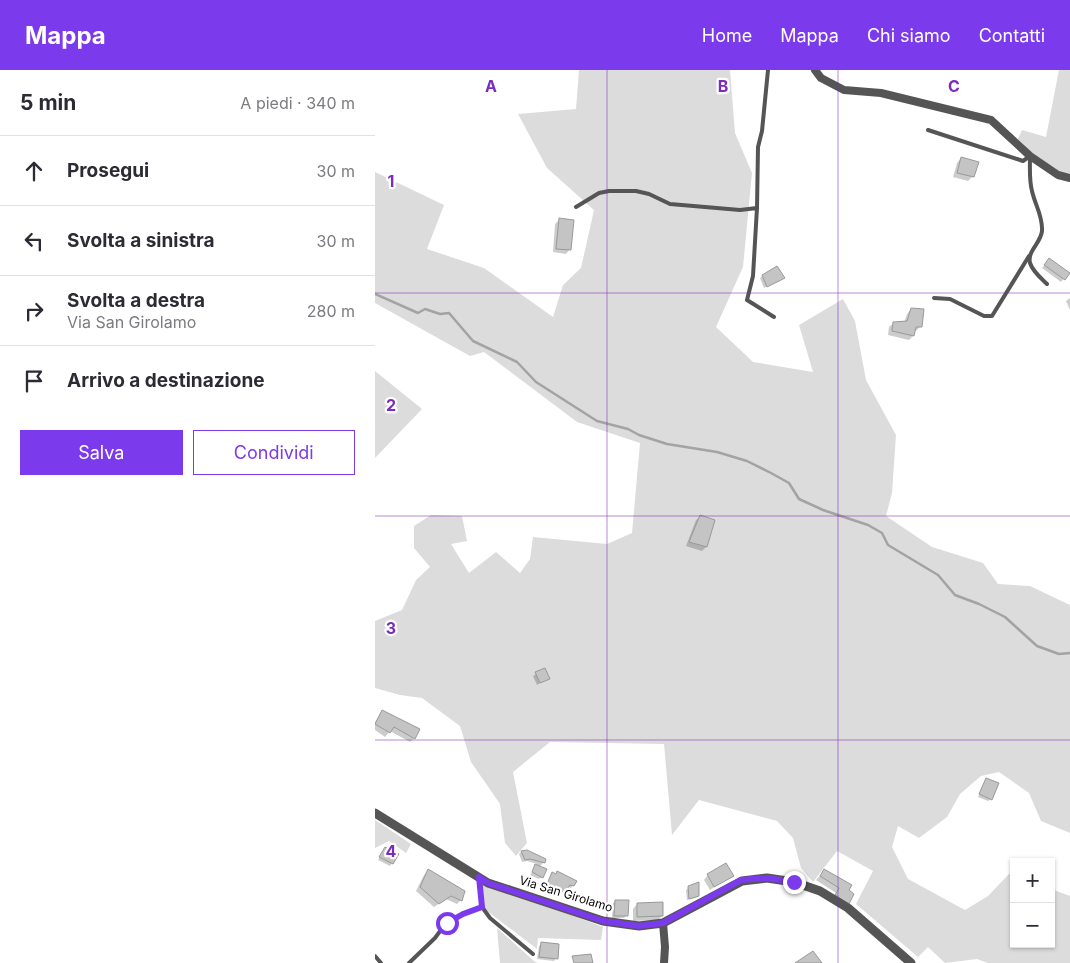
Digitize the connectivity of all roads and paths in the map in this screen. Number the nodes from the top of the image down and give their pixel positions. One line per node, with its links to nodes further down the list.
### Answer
1 (768, 70): 7 (lane)
2 (815, 70): 4 (street)
3 (927, 130): 4 (lane)
4 (1030, 156): 5 (street); 8 (lane)
5 (1070, 178)
6 (576, 207): 7 (lane)
7 (757, 208): 11 (lane)
8 (1030, 254): 9 (lane); 10 (lane)
9 (1047, 284)
10 (934, 298)
11 (774, 317)
12 (375, 813): 13 (street, Via San Girolamo)
13 (479, 877): 14 (lane); 15 (street, Via San Girolamo)
14 (482, 907): 16 (lane); 19 (lane)
15 (663, 923): 20 (street); 21 (street, Via San Girolamo)
16 (533, 954)
17 (375, 956): 18 (lane)
18 (381, 963)
19 (409, 963)
20 (664, 963)
21 (911, 963)

